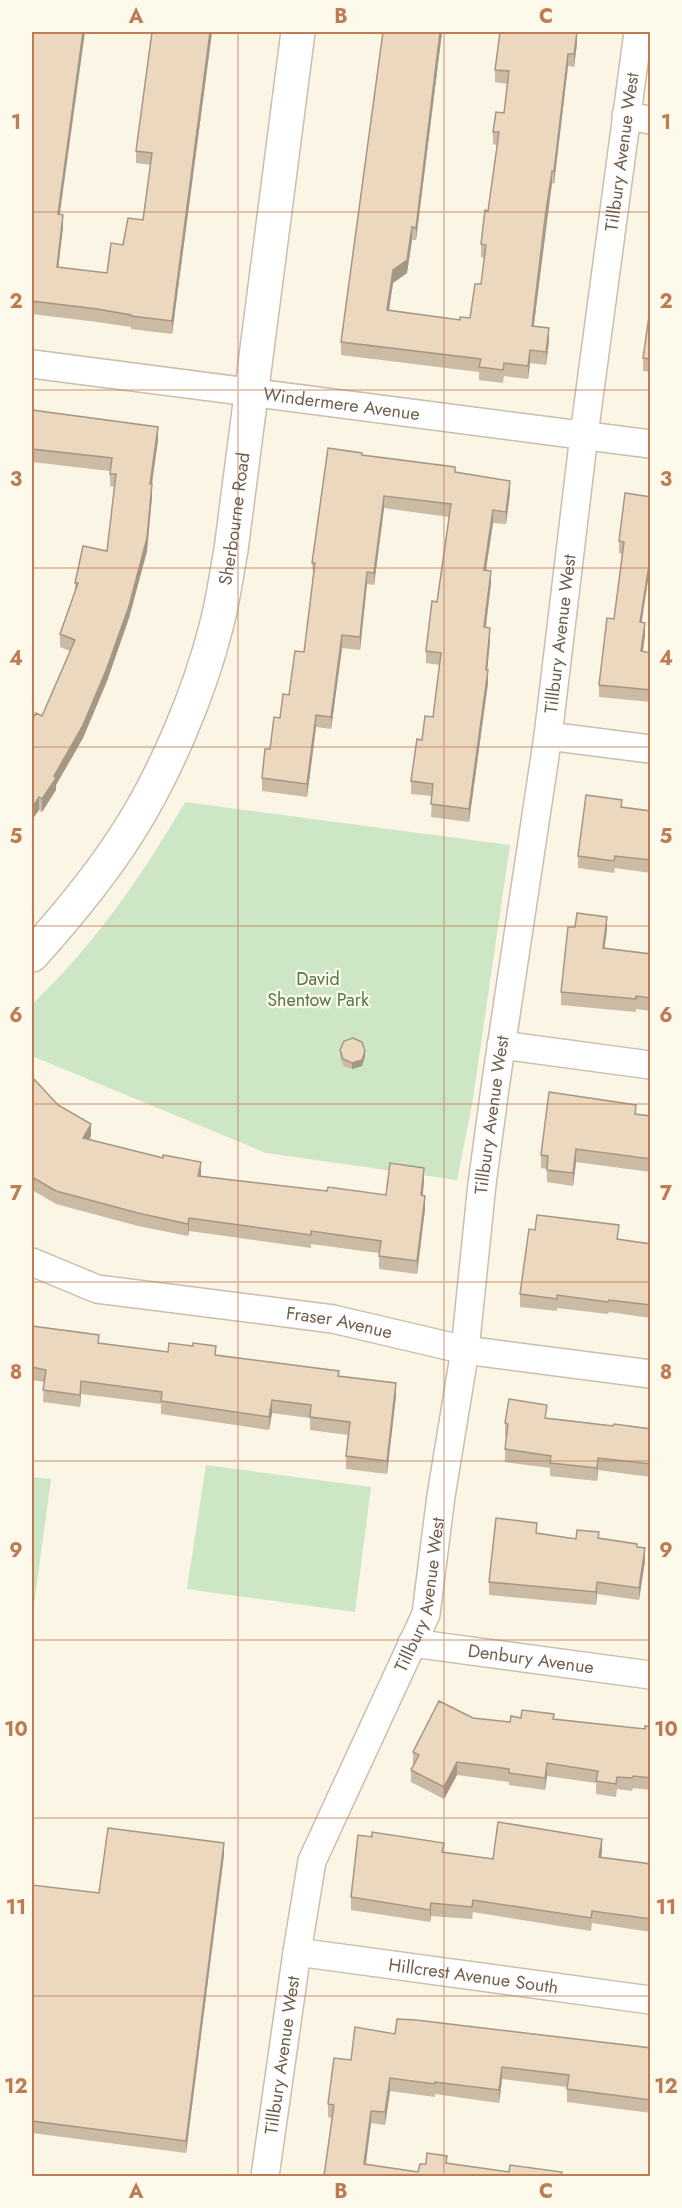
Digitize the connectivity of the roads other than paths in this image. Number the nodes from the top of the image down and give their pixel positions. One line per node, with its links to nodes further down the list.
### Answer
1 (298, 32): 5 (street, Sherbourne Road)
2 (638, 32): 3 (street, Tillbury Avenue West)
3 (639, 118): 6 (street, Tillbury Avenue West)
4 (32, 364): 5 (street, Windermere Avenue)
5 (251, 392): 6 (street, Windermere Avenue); 10 (street, Sherbourne Road)
6 (584, 435): 7 (street, Windermere Avenue); 8 (street, Tillbury Avenue West)
7 (651, 444)
8 (548, 736): 9 (street); 11 (street, Tillbury Avenue West)
9 (651, 749)
10 (32, 955)
11 (501, 1045): 12 (street); 14 (street, Tillbury Avenue West)
12 (651, 1065)
13 (32, 1262): 14 (street, Fraser Avenue)
14 (465, 1350): 15 (street, Fraser Avenue); 16 (street, Tillbury Avenue West)
15 (651, 1374)
16 (412, 1643): 17 (street, Denbury Avenue); 18 (street, Tillbury Avenue West)
17 (651, 1675)
18 (297, 1952): 19 (street, Hillcrest Avenue South); 20 (street, Tillbury Avenue West)
19 (651, 2000)
20 (265, 2176)

